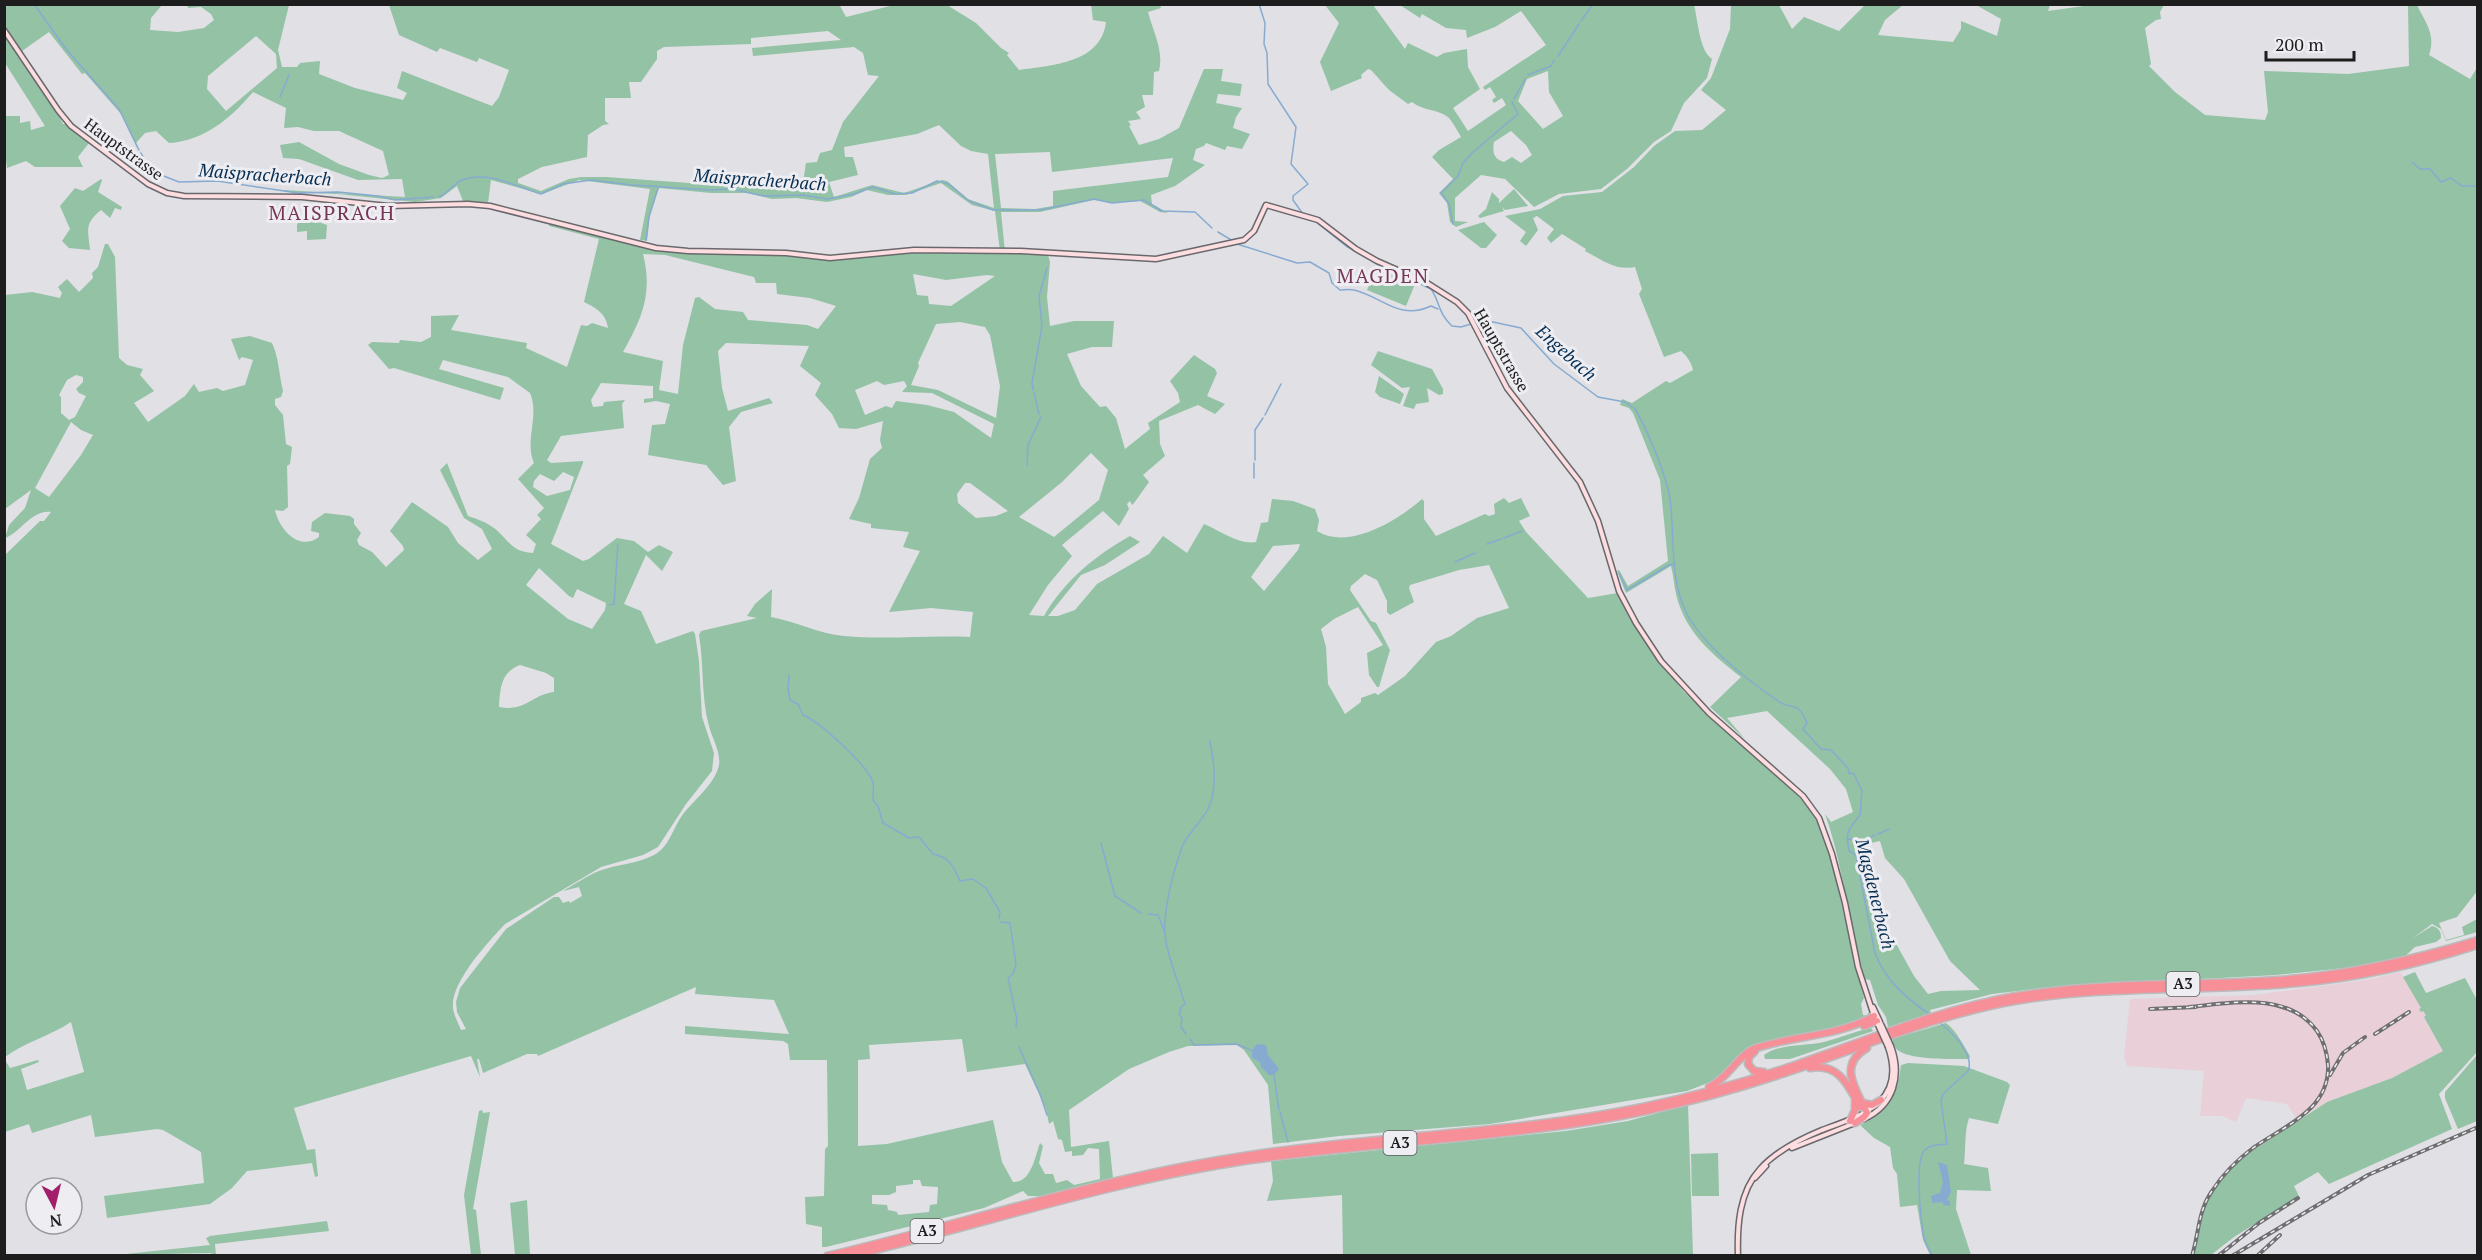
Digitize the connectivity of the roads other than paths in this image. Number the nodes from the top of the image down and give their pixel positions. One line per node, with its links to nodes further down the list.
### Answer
1 (4, 30): 5 (main road, Hauptstrasse)
2 (2478, 940): 4 (highway, A3)
3 (2478, 945): 4 (highway, A3)
4 (1948, 1014): 6 (highway, A3)
5 (1878, 1021): 8 (main road, Hauptstrasse, bridge); 9 (highway); 11 (highway)
6 (1920, 1023): 7 (highway, A3); 9 (highway, A3)
7 (1891, 1036): 10 (highway, A3); 14 (highway)
8 (1894, 1059): 13 (main road); 15 (main road)
9 (1797, 1064): 11 (highway, A3)
10 (1792, 1071): 12 (highway); 17 (highway, A3)
11 (1694, 1095): 17 (highway, A3)
12 (1854, 1098): 15 (highway); 16 (highway)
13 (1881, 1100): 14 (highway); 15 (main road)
14 (1863, 1103): 15 (highway)
15 (1866, 1115): 16 (highway)
16 (1852, 1122): 20 (main road)
17 (1028, 1206): 18 (highway, A3); 19 (highway, A3)
18 (828, 1256)
19 (850, 1256)
20 (1738, 1256)

